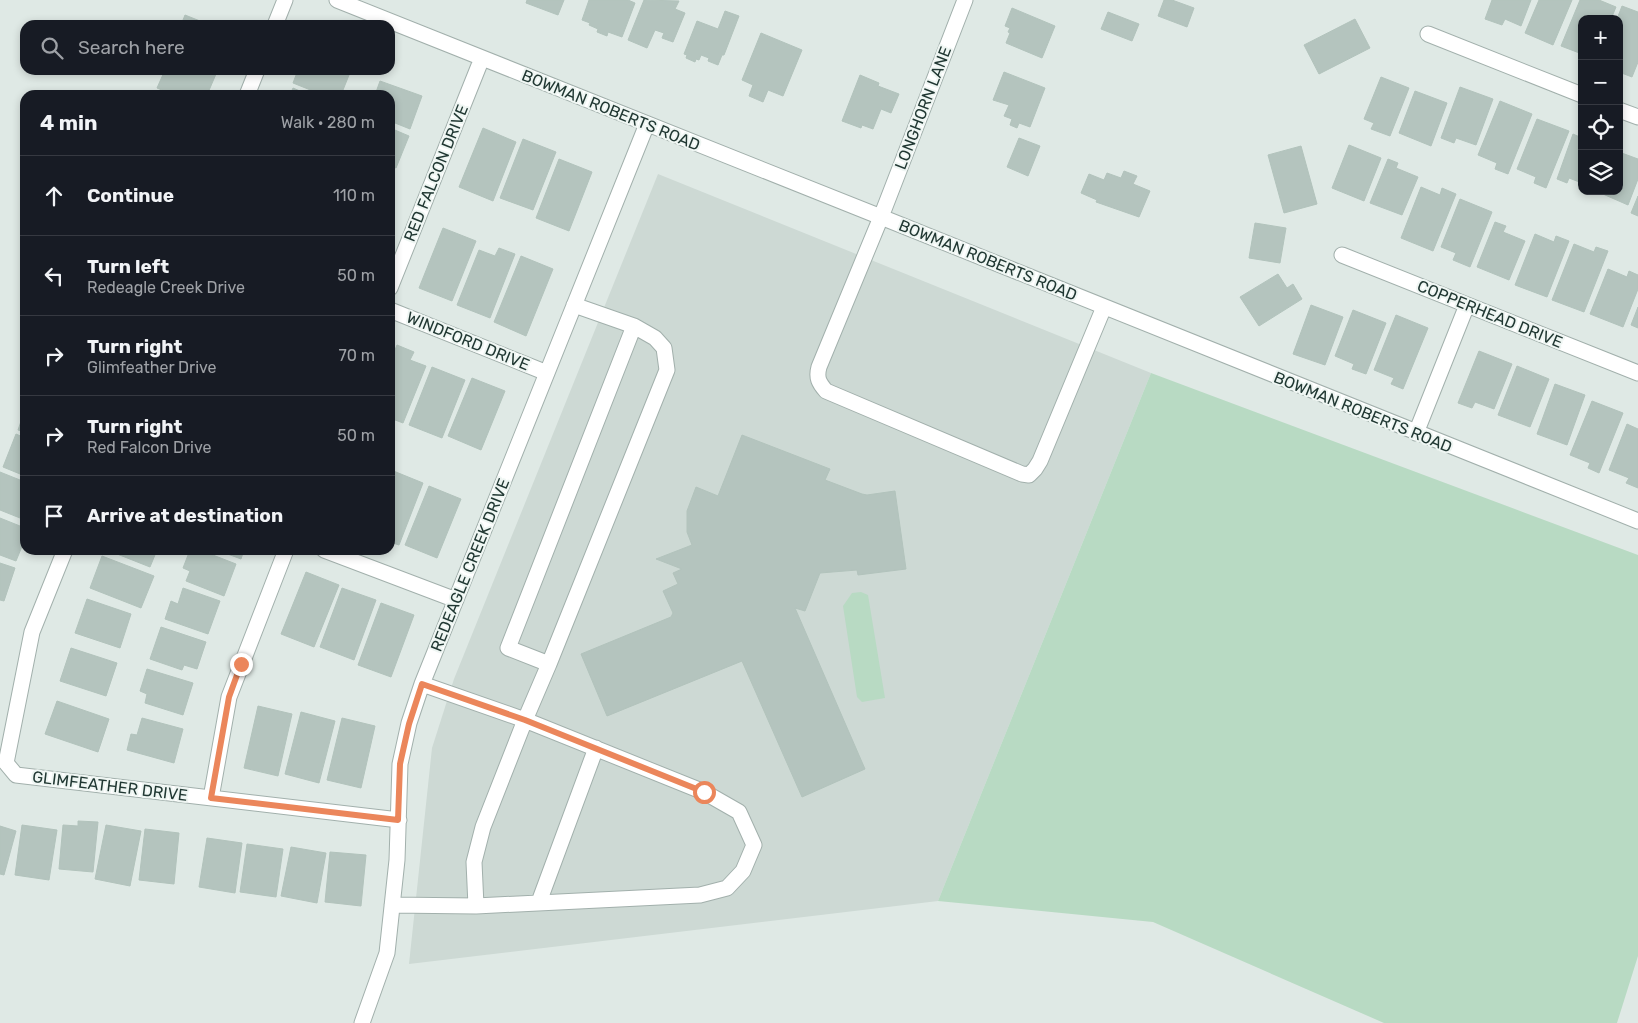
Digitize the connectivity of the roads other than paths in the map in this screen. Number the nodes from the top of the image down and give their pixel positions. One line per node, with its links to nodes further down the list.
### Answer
1 (285, 0): 4 (street)
2 (337, 0): 5 (street, BOWMAN ROBERTS ROAD)
3 (965, 0): 15 (street, LONGHORN LANE)
4 (277, 20)
5 (387, 20)
6 (395, 23): 8 (street, BOWMAN ROBERTS ROAD)
7 (1428, 34): 11 (street)
8 (482, 58): 14 (street, BOWMAN ROBERTS ROAD); 17 (street, RED FALCON DRIVE)
9 (255, 75): 10 (street)
10 (249, 90)
11 (1578, 93)
12 (1623, 111): 13 (street)
13 (1638, 117)
14 (647, 124): 15 (street, BOWMAN ROBERTS ROAD); 19 (street, REDEAGLE CREEK DRIVE)
15 (881, 217): 20 (street, BOWMAN ROBERTS ROAD); 20 (street, LONGHORN LANE)
16 (1342, 255): 18 (street, COPPERHEAD DRIVE)
17 (395, 276)
18 (1467, 304): 24 (street, COPPERHEAD DRIVE); 25 (street)
19 (574, 305): 22 (street); 23 (street, REDEAGLE CREEK DRIVE)
20 (1104, 307): 25 (street, BOWMAN ROBERTS ROAD)
21 (395, 312): 23 (street, WINDFORD DRIVE)
22 (634, 326): 31 (street); 31 (street)
23 (547, 373): 30 (street, REDEAGLE CREEK DRIVE)
24 (1638, 373)
25 (1416, 433): 26 (street, BOWMAN ROBERTS ROAD)
26 (1638, 521)
27 (63, 555): 35 (street, GLIMFEATHER DRIVE)
28 (284, 555): 35 (street)
29 (337, 555): 30 (street)
30 (456, 600): 32 (street, REDEAGLE CREEK DRIVE)
31 (549, 664): 33 (street)
32 (422, 684): 33 (street); 36 (street, REDEAGLE CREEK DRIVE)
33 (525, 720): 34 (street); 39 (street)
34 (596, 748): 37 (street); 37 (street)
35 (211, 798): 36 (street, GLIMFEATHER DRIVE)
36 (398, 820): 38 (street, REDEAGLE CREEK DRIVE)
37 (539, 902): 39 (street)
38 (392, 905): 39 (street); 40 (street, REDEAGLE CREEK DRIVE)
39 (476, 906)
40 (362, 1023)

